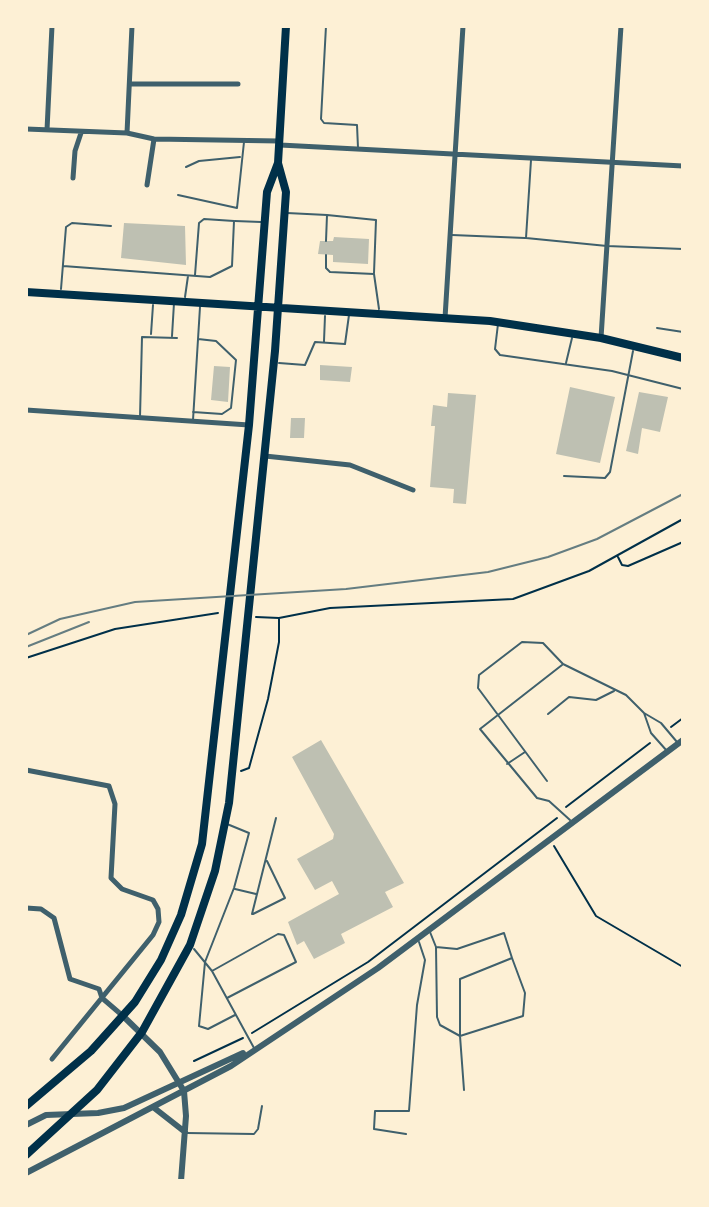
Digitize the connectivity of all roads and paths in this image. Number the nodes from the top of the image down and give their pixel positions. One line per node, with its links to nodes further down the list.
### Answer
1 (52, 26): 10 (street)
2 (132, 26): 7 (street)
3 (286, 26): 15 (main road)
4 (326, 26): 16 (lane)
5 (463, 26): 17 (street)
6 (621, 26): 20 (street)
7 (131, 84): 8 (street); 12 (street)
8 (238, 84)
9 (26, 129): 10 (street)
10 (47, 130): 11 (street)
11 (81, 133): 12 (street); 24 (street)
12 (127, 133): 13 (street)
13 (154, 139): 14 (street); 25 (street)
14 (244, 141): 15 (street); 18 (lane)
15 (280, 143): 16 (street); 21 (main road)
16 (358, 149): 17 (street)
17 (455, 154): 19 (street); 32 (street)
18 (242, 157): 23 (lane); 26 (lane)
19 (531, 158): 20 (street); 33 (lane)
20 (612, 162): 22 (street); 35 (street)
21 (278, 163): 27 (main road); 30 (main road)
22 (683, 166)
23 (186, 167)
24 (73, 178)
25 (147, 185)
26 (178, 195)
27 (285, 213): 28 (lane); 48 (main road)
28 (327, 215): 34 (lane); 39 (lane)
29 (234, 221): 30 (lane); 41 (lane); 41 (lane)
30 (265, 222): 47 (main road)
31 (111, 226): 38 (lane)
32 (450, 235): 33 (lane); 52 (street)
33 (526, 238): 35 (lane)
34 (326, 241)
35 (607, 246): 36 (lane); 60 (street)
36 (683, 249)
37 (326, 255): 39 (lane)
38 (63, 266): 40 (lane); 43 (lane)
39 (374, 274): 51 (lane)
40 (188, 275): 41 (lane); 45 (lane)
41 (195, 275)
42 (26, 292): 43 (main road)
43 (60, 294): 44 (main road)
44 (154, 301): 45 (main road); 57 (lane)
45 (179, 302): 46 (main road); 58 (lane)
46 (200, 304): 47 (main road); 61 (lane)
47 (260, 308): 48 (main road); 73 (main road)
48 (278, 309): 49 (main road); 65 (main road)
49 (326, 312): 50 (main road); 62 (lane)
50 (349, 313): 51 (main road); 62 (lane)
51 (380, 314): 52 (main road)
52 (445, 318): 53 (main road)
53 (498, 322): 56 (main road); 66 (lane)
54 (657, 328): 55 (lane)
55 (683, 332)
56 (573, 333): 60 (main road); 66 (lane)
57 (151, 335): 58 (lane); 71 (lane)
58 (172, 337): 59 (lane)
59 (177, 338)
60 (601, 338): 63 (main road)
61 (198, 339): 70 (lane); 70 (lane)
62 (324, 343): 65 (lane)
63 (635, 346): 64 (main road); 67 (lane)
64 (683, 358)
65 (274, 363): 74 (main road)
66 (566, 364): 67 (lane)
67 (627, 375): 68 (lane); 75 (lane)
68 (683, 389)
69 (26, 410): 71 (street)
70 (193, 412): 72 (lane)
71 (139, 418): 72 (street)
72 (192, 421): 73 (street)
73 (249, 425): 119 (main road)
74 (265, 456): 76 (street); 97 (main road)
75 (564, 476)
76 (413, 490)
77 (683, 519): 79 (path)
78 (683, 542): 79 (path)
79 (617, 556): 82 (path)
80 (220, 613): 83 (path)
81 (246, 616): 82 (path)
82 (279, 618): 97 (path)
83 (26, 658)
84 (563, 664): 85 (lane); 86 (lane); 86 (lane)
85 (617, 690): 87 (lane); 88 (lane)
86 (497, 713): 93 (lane); 95 (lane)
87 (644, 713): 90 (lane); 91 (lane)
88 (548, 714)
89 (683, 718): 90 (path)
90 (667, 730): 92 (lane)
91 (656, 739): 94 (lane); 99 (path)
92 (681, 742): 94 (street)
93 (526, 752): 95 (lane); 98 (lane)
94 (667, 752): 101 (street)
95 (507, 765): 99 (lane)
96 (26, 770): 116 (street)
97 (232, 771): 102 (main road)
98 (547, 781)
99 (562, 812): 101 (lane); 121 (path)
100 (276, 818): 104 (lane)
101 (573, 823): 103 (street)
102 (226, 824): 105 (lane); 110 (main road)
103 (549, 840): 108 (street); 114 (path)
104 (266, 859): 106 (lane); 106 (lane)
105 (234, 888): 106 (lane); 113 (lane)
106 (257, 894)
107 (26, 908): 116 (street)
108 (430, 930): 109 (street); 111 (lane)
109 (418, 939): 123 (street); 136 (lane)
110 (190, 945): 113 (lane); 120 (main road)
111 (436, 947): 112 (lane); 122 (lane)
112 (512, 958): 122 (lane); 122 (lane)
113 (205, 962): 115 (lane); 118 (lane)
114 (683, 967)
115 (212, 971): 117 (lane); 117 (lane)
116 (102, 998): 119 (street); 125 (street)
117 (227, 998): 118 (lane)
118 (235, 1015): 121 (lane)
119 (123, 1016): 120 (street); 130 (main road)
120 (142, 1032): 127 (street); 133 (main road)
121 (247, 1036): 123 (lane); 126 (path)
122 (460, 1036): 128 (lane)
123 (254, 1048): 124 (street)
124 (247, 1052): 127 (street); 129 (street)
125 (52, 1059)
126 (194, 1061)
127 (179, 1081): 129 (street); 133 (street)
128 (464, 1090)
129 (184, 1091): 132 (street); 135 (street)
130 (26, 1106)
131 (262, 1106): 135 (lane)
132 (153, 1107): 135 (street); 138 (street)
133 (74, 1113): 134 (street); 137 (main road)
134 (26, 1125)
135 (185, 1133): 139 (street)
136 (406, 1134)
137 (26, 1155)
138 (26, 1173)
139 (181, 1181)

